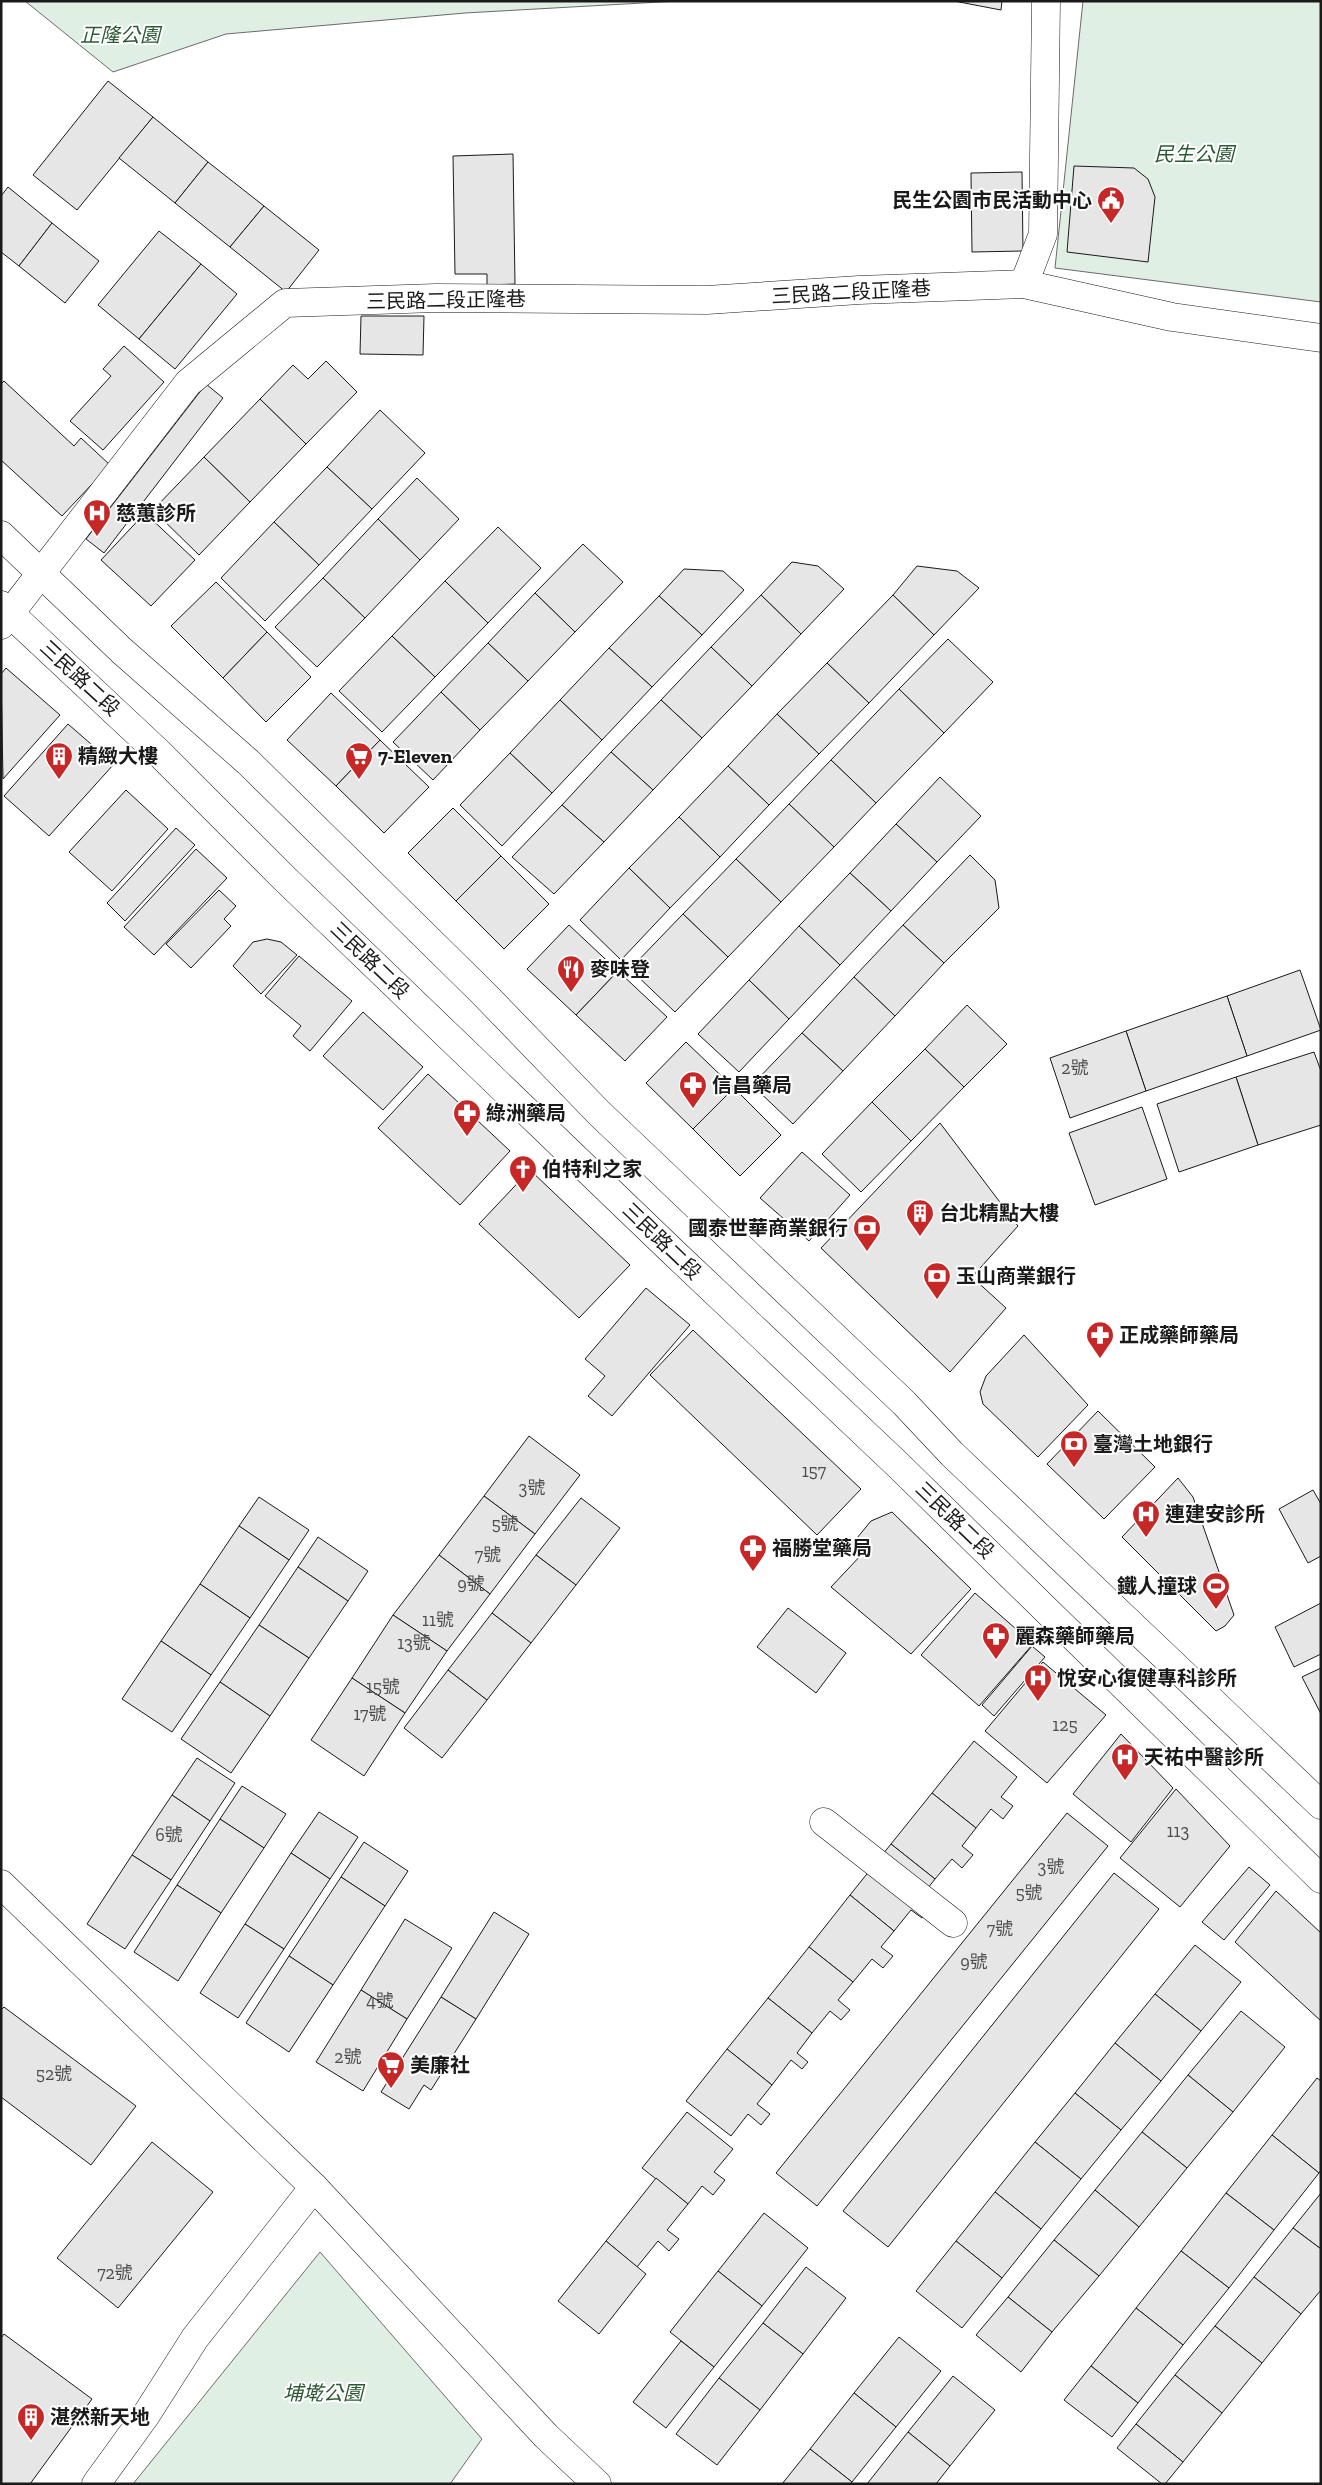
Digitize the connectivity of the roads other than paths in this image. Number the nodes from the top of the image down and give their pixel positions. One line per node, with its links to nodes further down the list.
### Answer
1 (1046, 1): 2 (street)
2 (1024, 284): 3 (street, 三民路二段正隆巷); 5 (street, 三民路二段正隆巷)
3 (1321, 338)
4 (1, 535): 5 (street)
5 (41, 574): 6 (street, 三民路二段正隆巷); 7 (street)
6 (4, 615): 9 (street, 三民路二段)
7 (1321, 1805)
8 (824, 1822): 11 (street)
9 (1321, 1879)
10 (1, 1884): 12 (street)
11 (953, 1923)
12 (314, 2187): 13 (street); 14 (street)
13 (96, 2484)
14 (597, 2484)

